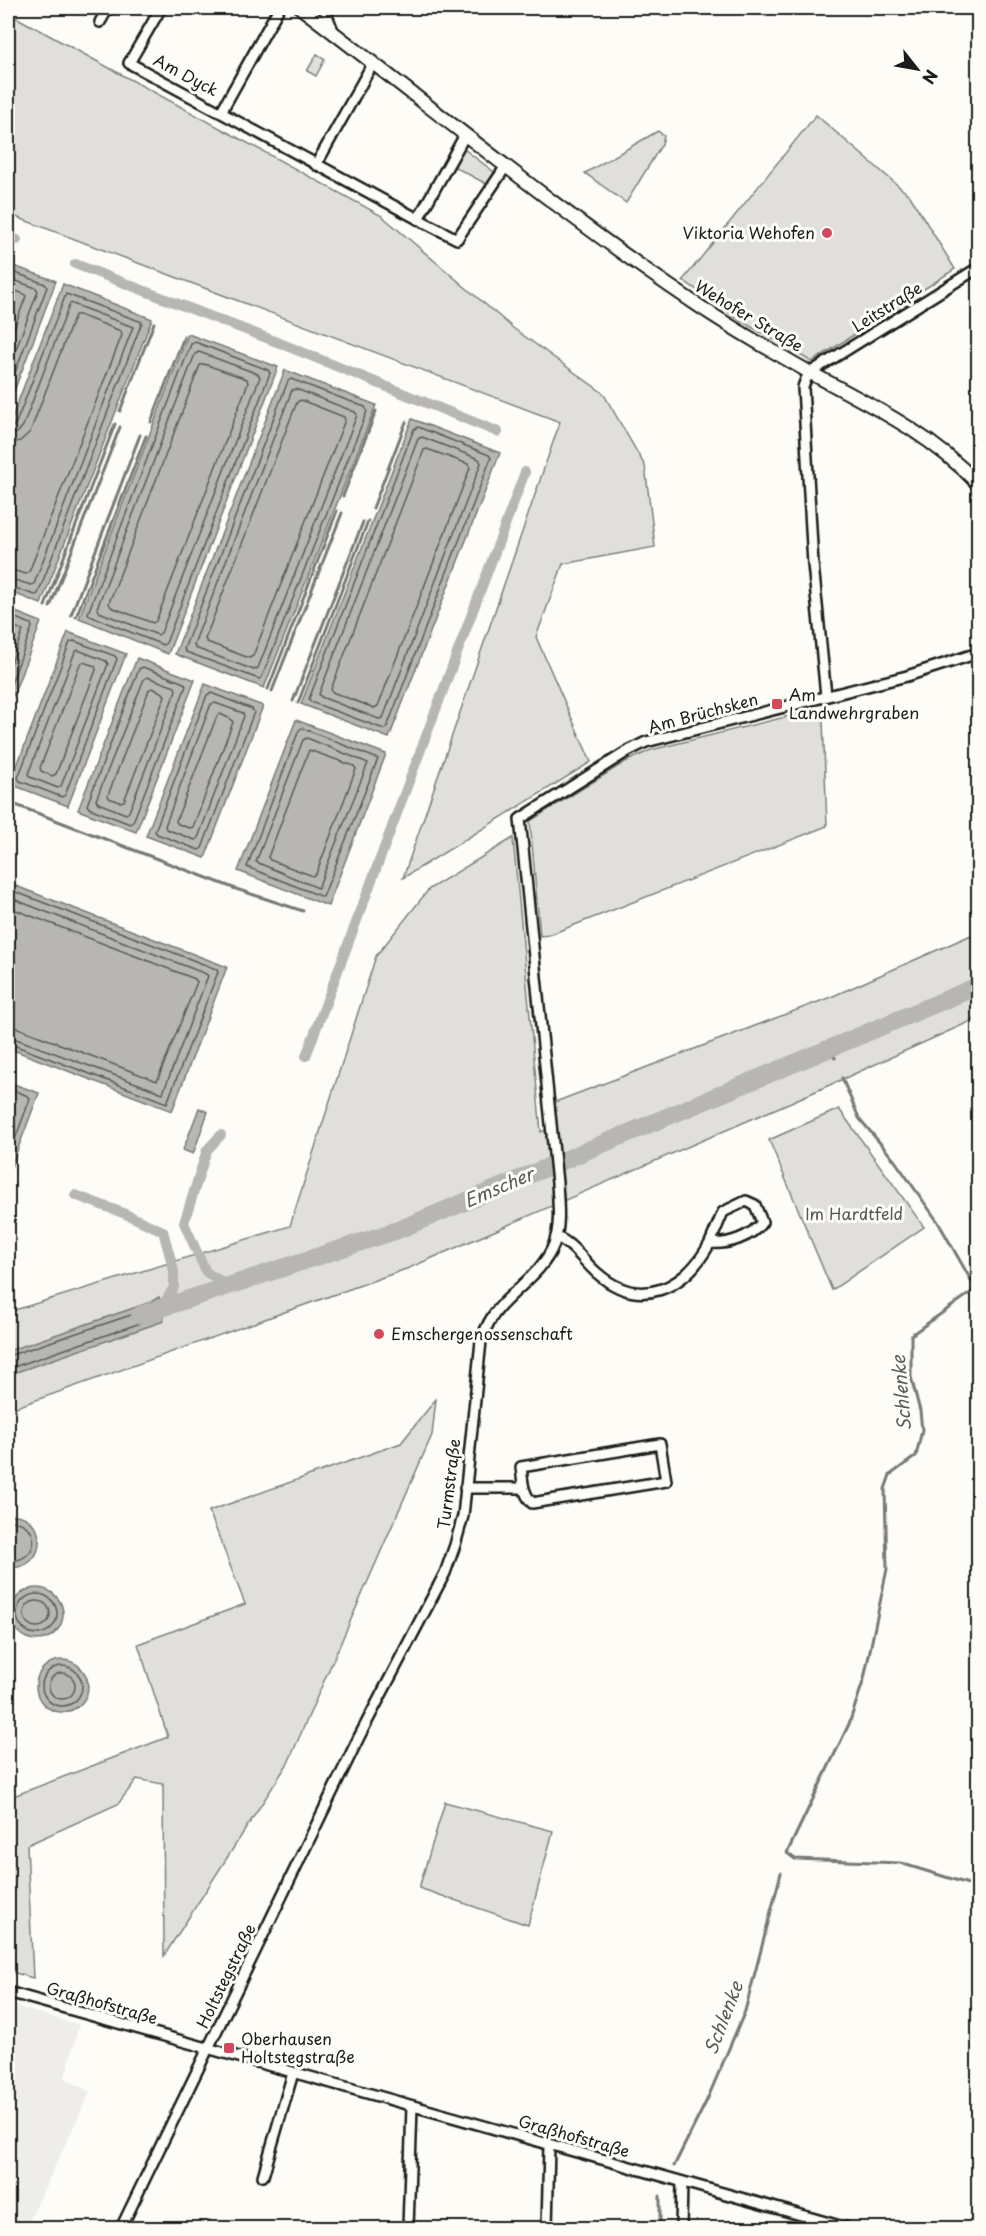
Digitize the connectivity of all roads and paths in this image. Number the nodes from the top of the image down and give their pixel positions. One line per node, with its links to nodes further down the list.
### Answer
1 (108, 8): 6 (street)
2 (161, 8): 9 (street, Am Dyck)
3 (279, 8): 9 (street, Am Dyck)
4 (301, 8): 7 (main road)
5 (324, 8): 7 (street)
6 (100, 22)
7 (334, 33): 8 (main road)
8 (373, 63): 10 (main road); 11 (street)
9 (220, 112): 11 (street, Am Dyck)
10 (465, 135): 12 (main road); 13 (street)
11 (316, 165): 13 (street, Am Dyck)
12 (507, 166): 13 (street, Am Dyck); 15 (main road, Wehofer Straße)
13 (418, 219)
14 (978, 268): 15 (street, Leitstraße)
15 (811, 372): 16 (main road, Wehofer Straße); 18 (street)
16 (978, 484)
17 (978, 653): 18 (street, Am Brüchsken)
18 (826, 696): 19 (street, Am Brüchsken)
19 (556, 1237): 20 (street); 21 (street, Turmstraße)
20 (710, 1243): 20 (street)
21 (465, 1488): 22 (street); 23 (street, Turmstraße)
22 (523, 1488): 22 (street)
23 (359, 1737): 25 (street, Holtstegstraße)
24 (8, 1992): 25 (street, Graßhofstraße)
25 (207, 2049): 26 (street, Graßhofstraße); 31 (street, Holtstegstraße)
26 (293, 2073): 27 (street, Graßhofstraße); 29 (street)
27 (412, 2106): 28 (street, Graßhofstraße); 32 (street)
28 (549, 2145): 30 (street, Graßhofstraße); 33 (street)
29 (263, 2176)
30 (682, 2183): 34 (street); 35 (street, Graßhofstraße)
31 (121, 2229)
32 (408, 2229)
33 (547, 2229)
34 (681, 2229)
35 (847, 2229)

